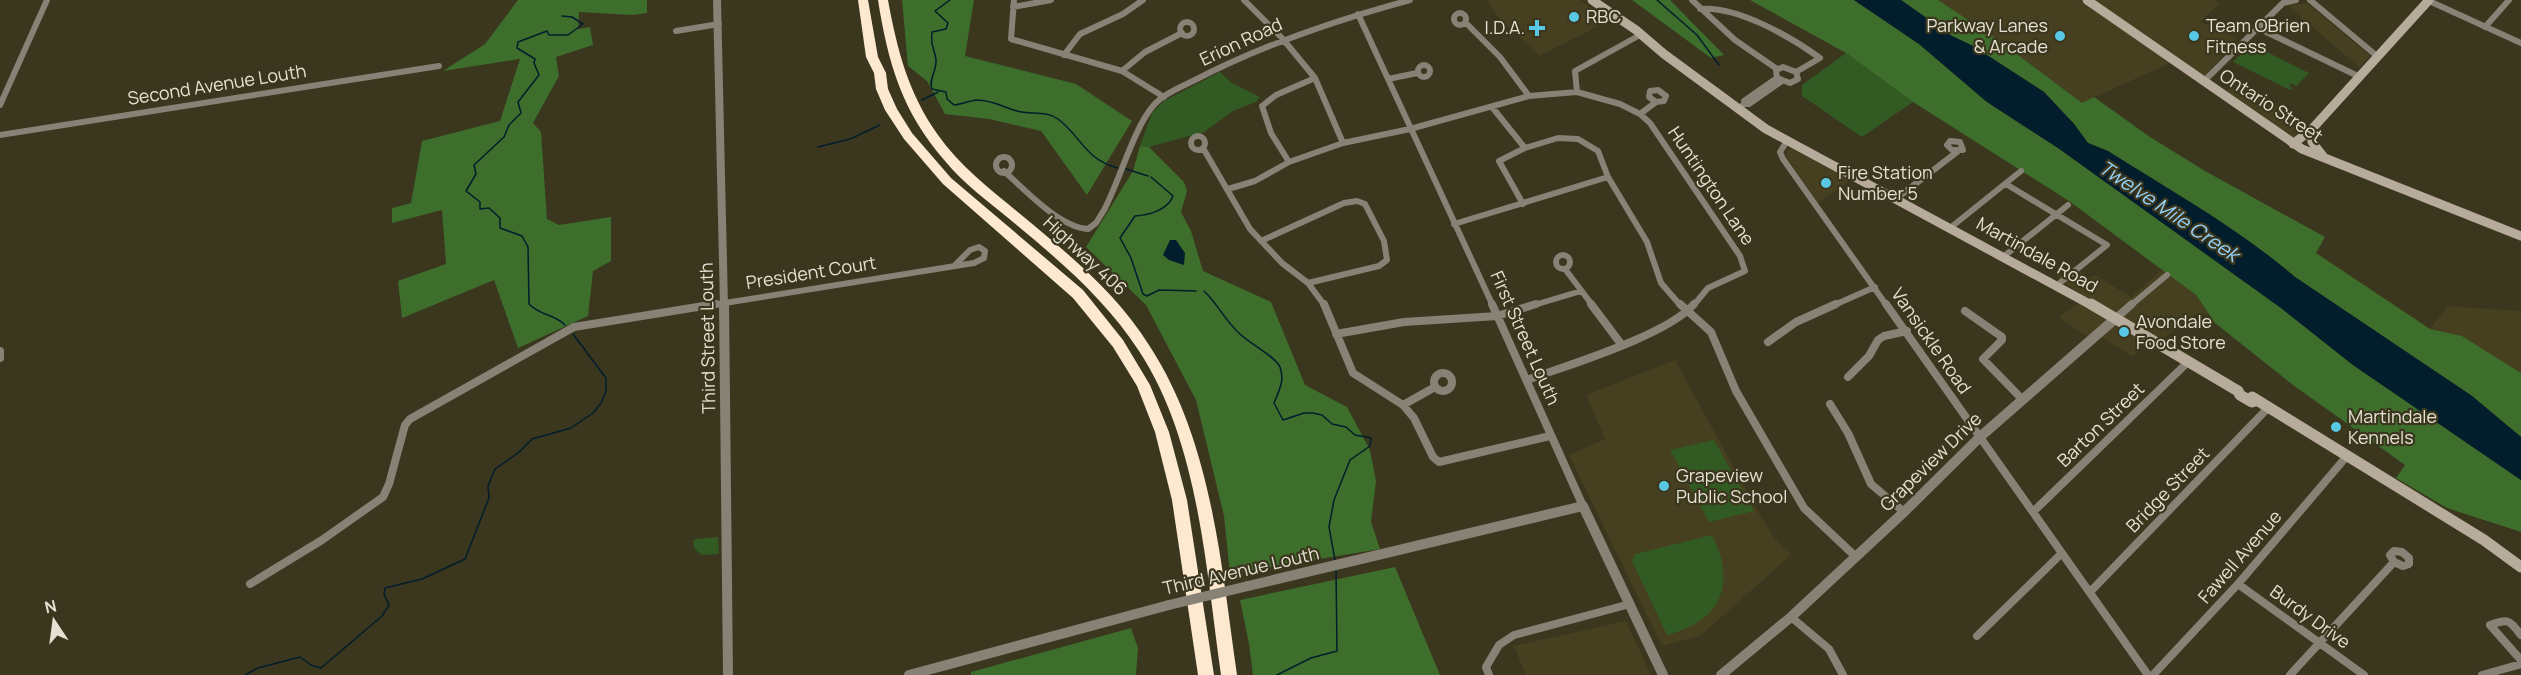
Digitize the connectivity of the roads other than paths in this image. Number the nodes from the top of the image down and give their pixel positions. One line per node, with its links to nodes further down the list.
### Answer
1 (47, 0): 44 (street)
2 (717, 0): 20 (street, Third Street Louth)
3 (863, 0): 122 (highway, Highway 406)
4 (883, 0): 123 (highway, Highway 406)
5 (1051, 0): 16 (street)
6 (1143, 0): 28 (street)
7 (1244, 0): 26 (street)
8 (1410, 0): 18 (street, Erion Road)
9 (1592, 0): 25 (main road, Martindale Road)
10 (1692, 0): 17 (street)
11 (2086, 0): 39 (main road, Ontario Street)
12 (2296, 0): 22 (street)
13 (2310, 0): 29 (street)
14 (2428, 0): 21 (street); 29 (main road)
15 (2509, 0): 21 (street)
16 (1014, 3): 28 (street)
17 (1700, 9): 31 (street); 33 (street)
18 (1358, 14): 26 (street, Erion Road); 37 (street, First Street Louth)
19 (1466, 23): 41 (street)
20 (718, 24): 23 (street); 82 (street, Third Street Louth)
21 (2485, 27): 27 (street)
22 (2258, 28): 35 (street); 39 (street)
23 (676, 31)
24 (1182, 33): 32 (street)
25 (1640, 35): 40 (street); 45 (main road, Martindale Road)
26 (1282, 38): 36 (street); 42 (street, Erion Road)
27 (2521, 43)
28 (1065, 55): 32 (street)
29 (2378, 57): 35 (main road)
30 (439, 66): 51 (street, Second Avenue Louth)
31 (1777, 69): 33 (street); 38 (street)
32 (1122, 71): 42 (street)
33 (1796, 72): 38 (street)
34 (1417, 73): 37 (street)
35 (2360, 77): 50 (main road)
36 (1315, 78): 53 (street); 60 (street)
37 (1388, 80): 49 (street, First Street Louth)
38 (1780, 80): 45 (street)
39 (2203, 82): 54 (main road, Ontario Street)
40 (1577, 92): 41 (street, Huntington Lane); 47 (street, Huntington Lane)
41 (1529, 96): 46 (street, Huntington Lane)
42 (1164, 97): 61 (street, Erion Road)
43 (1656, 102): 47 (street)
44 (0, 105)
45 (1742, 106): 48 (main road, Martindale Road)
46 (1492, 107): 49 (street, Huntington Lane); 56 (street)
47 (1640, 114): 84 (street, Huntington Lane)
48 (1764, 125): 52 (main road, Martindale Road); 58 (main road, Martindale Road)
49 (1410, 129): 53 (street, Huntington Lane); 70 (street, First Street Louth)
50 (2312, 129): 54 (main road); 59 (main road)
51 (0, 135)
52 (1787, 141): 58 (main road, Martindale Road); 80 (street, Vansickle Road)
53 (1343, 143): 60 (street, Huntington Lane)
54 (2293, 144): 59 (main road, Ontario Street)
55 (1203, 148): 65 (street)
56 (1525, 148): 63 (street); 67 (street)
57 (1957, 152): 66 (street)
58 (1817, 155): 66 (main road, Martindale Road)
59 (2327, 160): 72 (main road, Ontario Street)
60 (1289, 162): 65 (street, Huntington Lane)
61 (1004, 171)
62 (2021, 171): 64 (street)
63 (1608, 177): 67 (street); 84 (street)
64 (2006, 184): 69 (street); 71 (street)
65 (1228, 189): 73 (street)
66 (1898, 198): 71 (main road, Martindale Road)
67 (1523, 204): 70 (street)
68 (2068, 205): 69 (street)
69 (2054, 215): 74 (street); 79 (street)
70 (1454, 224): 85 (street, First Street Louth)
71 (1950, 228): 74 (main road, Martindale Road)
72 (2521, 236)
73 (1260, 241): 78 (street); 78 (street)
74 (2003, 257): 79 (main road, Martindale Road)
75 (955, 265): 82 (street, President Court)
76 (1565, 268): 81 (street)
77 (2167, 275): 86 (street, Grapeview Drive)
78 (1308, 283): 88 (street)
79 (2056, 286): 86 (main road, Martindale Road)
80 (1875, 287): 87 (street, Vansickle Road); 89 (street)
81 (1581, 291): 85 (street); 90 (street)
82 (724, 303): 111 (street, President Court); 120 (street, Third Street Louth)
83 (1965, 310): 97 (street)
84 (1687, 313): 90 (street, Huntington Lane); 108 (street)
85 (1497, 316): 88 (street); 95 (street, First Street Louth)
86 (2116, 318): 93 (main road, Martindale Road); 97 (street, Grapeview Drive)
87 (1906, 331): 94 (street); 102 (street, Vansickle Road)
88 (1336, 334): 99 (street)
89 (1768, 342)
90 (1621, 344): 95 (street, Huntington Lane)
91 (0, 351): 92 (street)
92 (0, 358)
93 (2189, 361): 100 (main road, Martindale Road); 105 (street, Barton Street)
94 (1848, 376)
95 (1527, 380): 101 (street, First Street Louth)
96 (1435, 387): 99 (street)
97 (2022, 399): 102 (street, Grapeview Drive)
98 (1830, 404): 106 (street)
99 (1403, 405): 101 (street)
100 (2267, 409): 103 (main road, Martindale Road); 113 (street, Bridge Street)
101 (1550, 436): 104 (street, First Street Louth)
102 (1980, 437): 105 (street, Vansickle Road); 106 (street, Grapeview Drive)
103 (2347, 456): 110 (main road, Martindale Road); 112 (street, Fawell Avenue)
104 (1583, 506): 114 (street, First Street Louth); 121 (street, Third Avenue Louth, bridge)
105 (2034, 511): 107 (street, Vansickle Road)
106 (1904, 512): 108 (street, Grapeview Drive)
107 (2062, 553): 113 (street, Vansickle Road); 117 (street)
108 (1856, 557): 115 (street, Grapeview Drive)
109 (2394, 562): 118 (street)
110 (2521, 567)
111 (250, 584)
112 (2238, 584): 118 (street, Burdy Drive); 129 (street, Fawell Avenue)
113 (2090, 592): 128 (street, Vansickle Road)
114 (1630, 604): 124 (street); 125 (street, First Street Louth)
115 (1791, 617): 126 (street, Grapeview Drive); 127 (street)
116 (2521, 634): 119 (street)
117 (1977, 636)
118 (2319, 641): 130 (street); 131 (street, Burdy Drive)
119 (2521, 662): 132 (street)
120 (728, 675)
121 (909, 675)
122 (1206, 675)
123 (1229, 675)
124 (1489, 675)
125 (1663, 675)
126 (1721, 675)
127 (1843, 675)
128 (2148, 675)
129 (2153, 675)
130 (2290, 675)
131 (2364, 675)
132 (2482, 675)

